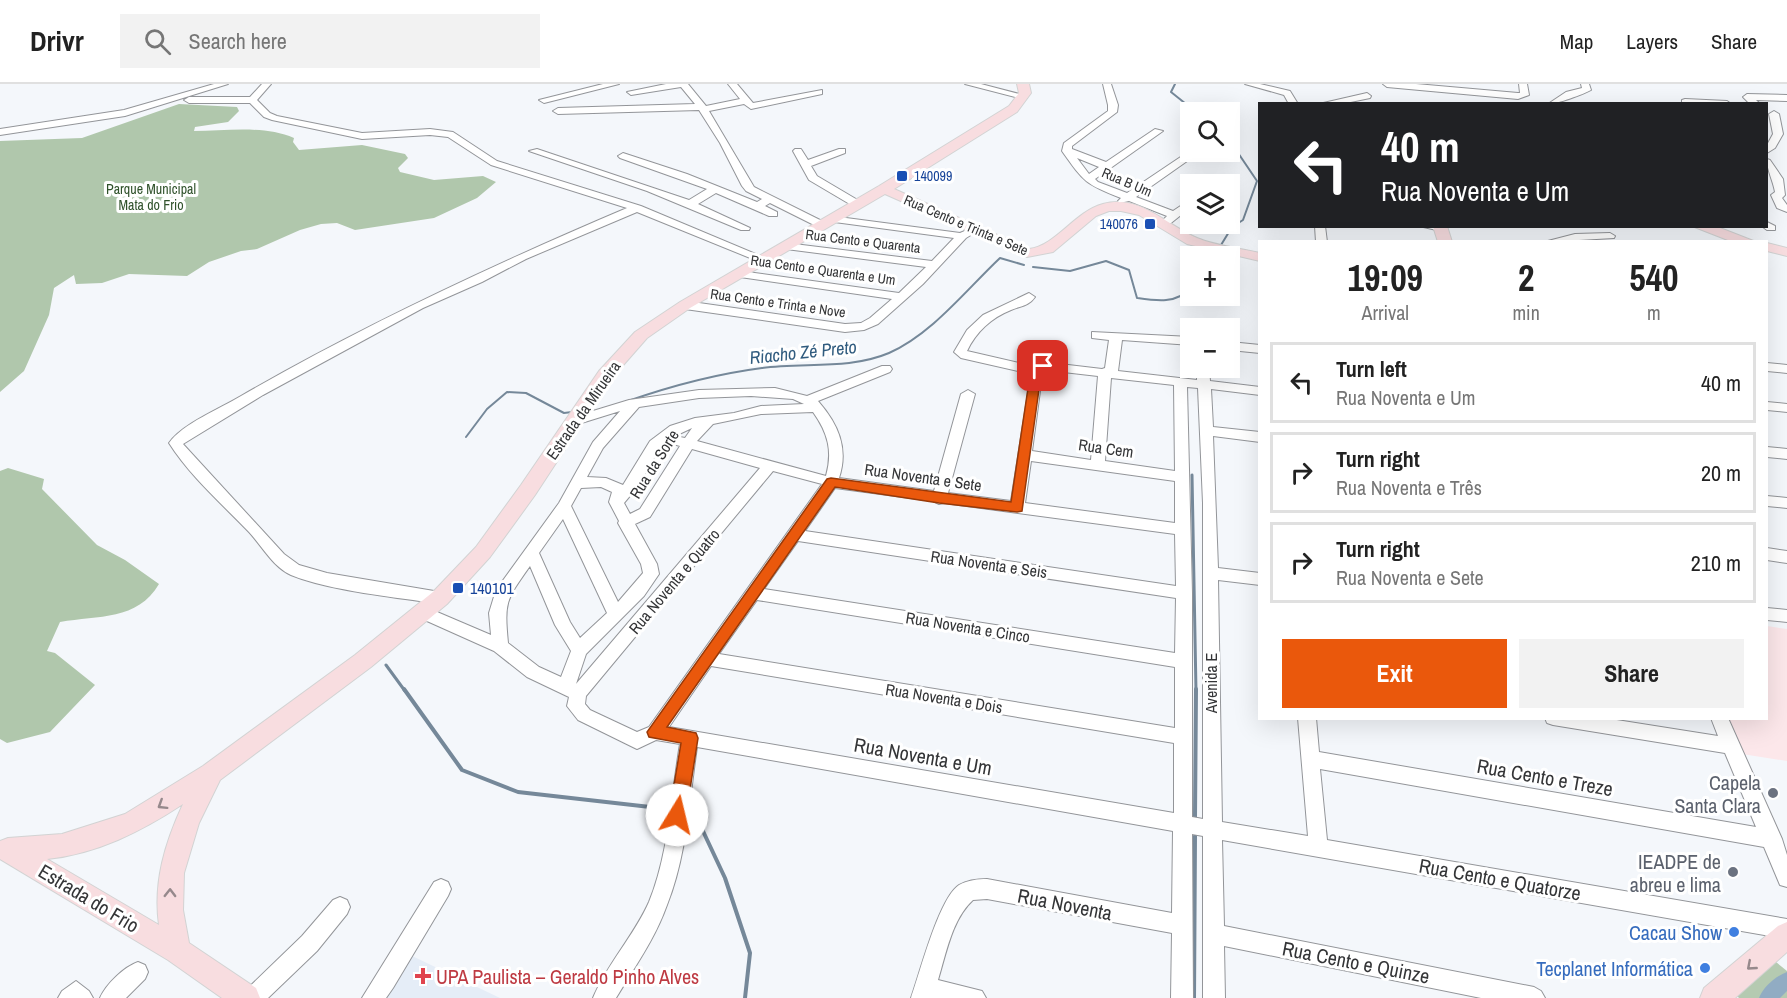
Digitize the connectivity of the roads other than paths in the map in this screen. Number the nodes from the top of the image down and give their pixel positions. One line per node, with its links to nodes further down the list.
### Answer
1 (224, 84): 21 (street)
2 (267, 84): 22 (street)
3 (683, 84): 15 (street); 30 (street)
4 (732, 84): 24 (street)
5 (969, 84): 11 (street)
6 (1107, 84): 41 (street)
7 (1249, 84): 12 (street)
8 (1523, 84): 17 (street)
9 (1585, 84): 29 (street)
10 (609, 85): 23 (street)
11 (1020, 88): 50 (main road, Estrada da Mirueira)
12 (1287, 88): 25 (street)
13 (1377, 91): 14 (street); 26 (street)
14 (1457, 91): 17 (street); 27 (street)
15 (631, 92)
16 (819, 92): 24 (street)
17 (1508, 95): 28 (street)
18 (1787, 98): 20 (street)
19 (591, 99): 31 (street)
20 (1755, 99)
21 (175, 100): 22 (street); 35 (street)
22 (252, 100): 57 (street)
23 (544, 100)
24 (746, 101): 30 (street)
25 (1293, 102)
26 (1331, 102)
27 (1460, 102)
28 (1520, 102)
29 (1555, 102)
30 (703, 108): 31 (street); 52 (street)
31 (596, 110): 32 (street)
32 (558, 111)
33 (1779, 117): 36 (street)
34 (1158, 131): 46 (street)
35 (0, 132)
36 (1783, 136): 37 (street)
37 (1768, 149)
38 (534, 151): 53 (street)
39 (798, 151): 45 (street)
40 (842, 151): 45 (street)
41 (1067, 151): 46 (street); 47 (street, Rua B Um)
42 (623, 156): 49 (street)
43 (1180, 162): 55 (street)
44 (1768, 163): 48 (street)
45 (805, 165): 54 (street)
46 (1107, 166): 47 (street)
47 (1088, 179): 55 (street, Rua B Um)
48 (1782, 180): 51 (street)
49 (715, 189): 53 (street); 56 (street)
50 (884, 189): 54 (main road, Estrada da Mirueira); 65 (main road, Rua Cento e Trinta e Sete)
51 (1778, 195): 58 (street)
52 (771, 199): 56 (street); 62 (street)
53 (690, 204): 63 (street)
54 (857, 204): 62 (main road, Estrada da Mirueira)
55 (1117, 204): 61 (main road); 65 (main road, Rua Cento e Trinta e Sete)
56 (757, 206): 60 (street)
57 (637, 208): 73 (street); 129 (street)
58 (1787, 209)
59 (1180, 210): 61 (street)
60 (773, 214)
61 (1169, 219): 72 (main road)
62 (827, 222): 65 (street); 69 (main road, Estrada da Mirueira)
63 (745, 228)
64 (1705, 228): 68 (main road)
65 (968, 233): 74 (street, Rua Cento e Trinta e Nove)
66 (1610, 236): 67 (street)
67 (1559, 240)
68 (1743, 240)
69 (786, 246): 73 (main road, Estrada da Mirueira); 74 (street, Rua Cento e Quarenta)
70 (1768, 247): 71 (main road)
71 (1787, 252)
72 (1258, 256)
73 (764, 260): 75 (main road, Estrada da Mirueira)
74 (935, 265): 76 (street, Rua Cento e Trinta e Nove)
75 (740, 274): 76 (street, Rua Cento e Quarenta e Um); 78 (main road, Estrada da Mirueira)
76 (901, 297): 78 (street, Rua Cento e Trinta e Nove)
77 (1029, 297): 87 (street)
78 (685, 305): 100 (main road, Estrada da Mirueira)
79 (1096, 335): 80 (street)
80 (1116, 336): 81 (street); 88 (street)
81 (1180, 340)
82 (1240, 347): 83 (street)
83 (1258, 349)
84 (1768, 367): 86 (street)
85 (886, 369): 96 (street)
86 (1787, 369)
87 (1037, 371): 88 (street); 107 (street)
88 (1108, 373): 92 (street); 108 (street)
89 (1194, 378): 92 (street)
90 (1203, 378): 101 (street, Avenida E)
91 (1211, 378): 93 (street)
92 (1180, 381): 110 (street, Avenida E)
93 (1258, 390)
94 (969, 394): 113 (street)
95 (634, 403): 96 (street); 100 (street); 112 (street)
96 (812, 404): 99 (street); 111 (street)
97 (1768, 406): 98 (street)
98 (1787, 408)
99 (710, 419): 102 (street); 104 (street, Rua da Sorte)
100 (575, 421): 129 (main road, Estrada da Mirueira)
101 (1205, 431): 103 (street); 125 (street, Avenida E)
102 (663, 437): 104 (street, Rua Noventa e Sete); 115 (street)
103 (1258, 437)
104 (688, 445): 109 (street, Rua Noventa e Sete); 119 (street, Rua da Sorte)
105 (1768, 452): 106 (street)
106 (1787, 454)
107 (1024, 455): 108 (street, Rua Cem); 118 (street)
108 (1098, 465): 110 (street, Rua Cem)
109 (769, 466): 111 (street, Rua Noventa e Sete); 138 (street, Rua Noventa e Quatro)
110 (1182, 477): 120 (street, Avenida E)
111 (831, 482): 113 (street, Rua Noventa e Sete); 121 (street)
112 (578, 483): 115 (street); 117 (street)
113 (939, 499): 118 (street, Rua Noventa e Sete)
114 (1768, 501): 116 (street)
115 (616, 502): 119 (street)
116 (1787, 503)
117 (564, 506): 122 (street); 131 (street)
118 (1017, 507): 120 (street, Rua Noventa e Sete)
119 (625, 523): 131 (street)
120 (1183, 530): 128 (street, Avenida E)
121 (795, 535): 127 (street); 128 (street, Rua Noventa e Seis)
122 (531, 551): 134 (street); 135 (street)
123 (1768, 554): 124 (street)
124 (1787, 557)
125 (1210, 573): 126 (street); 149 (street, Avenida E)
126 (1258, 579)
127 (753, 593): 136 (street); 137 (street, Rua Noventa e Cinco)
128 (1184, 593): 137 (street, Avenida E)
129 (440, 598): 130 (main road, Estrada da Mirueira)
130 (423, 613): 134 (street); 147 (main road, Estrada da Mirueira)
131 (615, 613): 135 (street)
132 (1768, 614): 133 (street)
133 (1787, 616)
134 (500, 646): 138 (street)
135 (579, 650): 138 (street)
136 (705, 658): 142 (street); 143 (street, Rua Noventa e Dois)
137 (1183, 660): 143 (street, Avenida E)
138 (572, 690): 142 (street)
139 (1307, 720): 146 (street)
140 (1566, 720): 145 (street)
141 (1720, 720): 145 (street)
142 (655, 732): 144 (street, Rua Noventa e Um)
143 (1183, 737): 148 (street, Avenida E)
144 (690, 738): 148 (street, Rua Noventa e Um); 169 (street)
145 (1730, 746): 150 (street)
146 (1311, 759): 150 (street, Rua Cento e Treze); 151 (street)
147 (211, 773): 152 (main road, Estrada da Mirueira, one-way to 152); 160 (main road, Estrada da Mirueira, one-way to 147)
148 (1183, 825): 149 (street, Rua Noventa e Um); 156 (street, Avenida E)
149 (1212, 830): 151 (street, Rua Cento e Quatorze); 158 (street, Avenida E)
150 (1772, 838): 153 (street)
151 (1318, 848): 157 (street, Rua Cento e Quatorze)
152 (5, 849): 160 (main road, Estrada do Frio)
153 (1787, 878)
154 (441, 889): 168 (street)
155 (340, 907): 167 (street)
156 (1181, 925): 162 (street, Rua Noventa); 171 (street, Avenida E)
157 (1787, 929)
158 (1214, 934): 172 (street, Avenida E); 173 (street, Rua Cento e Quinze)
159 (1787, 935): 174 (main road, one-way to 174)
160 (177, 951): 166 (main road)
161 (138, 972): 165 (street)
162 (924, 993): 170 (street)
163 (69, 998): 164 (street)
164 (82, 998)
165 (111, 998)
166 (246, 998)
167 (252, 998)
168 (373, 998)
169 (604, 998)
170 (975, 998)
171 (1182, 998)
172 (1214, 998)
173 (1534, 998)
174 (1714, 998)

